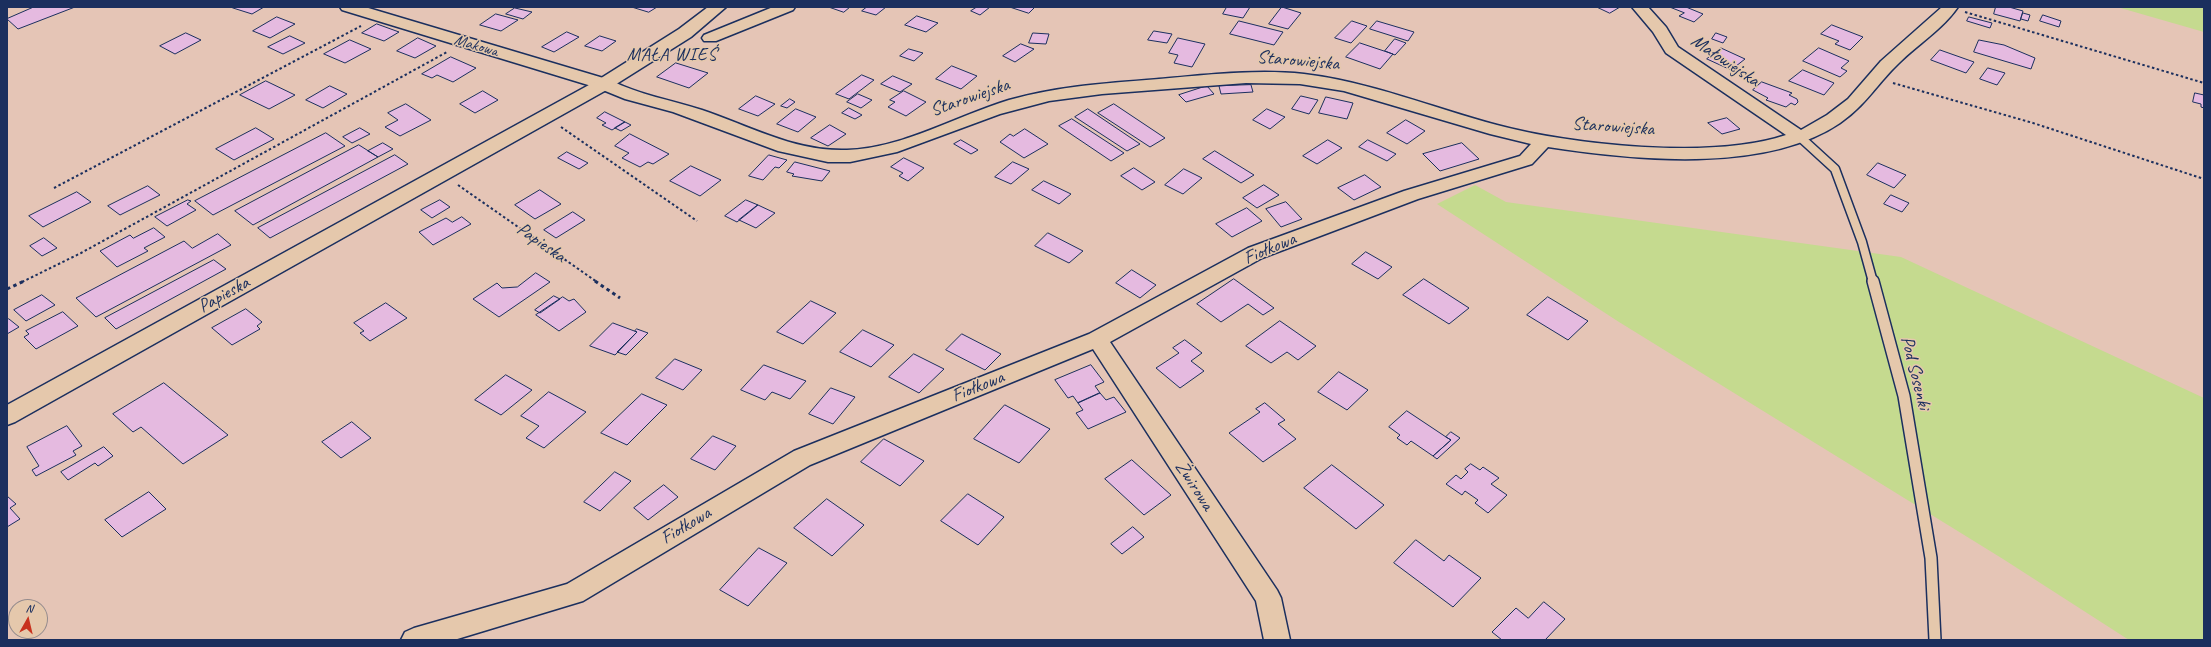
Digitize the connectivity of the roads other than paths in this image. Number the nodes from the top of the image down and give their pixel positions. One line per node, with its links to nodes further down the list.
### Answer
1 (348, 7): 7 (street, Makowa)
2 (718, 7): 7 (street, Papieska)
3 (787, 7): 6 (street)
4 (1640, 7): 8 (street, Małowiejska)
5 (1950, 7): 8 (street, Starowiejska)
6 (710, 38)
7 (604, 84): 9 (street, Starowiejska); 11 (street, Papieska)
8 (1800, 137): 9 (street, Starowiejska); 14 (lane, Pod Sosenki)
9 (1543, 141): 10 (street, Fiołkowa)
10 (1097, 339): 12 (street, Fiołkowa); 13 (street, Żwirowa)
11 (7, 416)
12 (414, 640)
13 (1277, 640)
14 (1935, 640)

